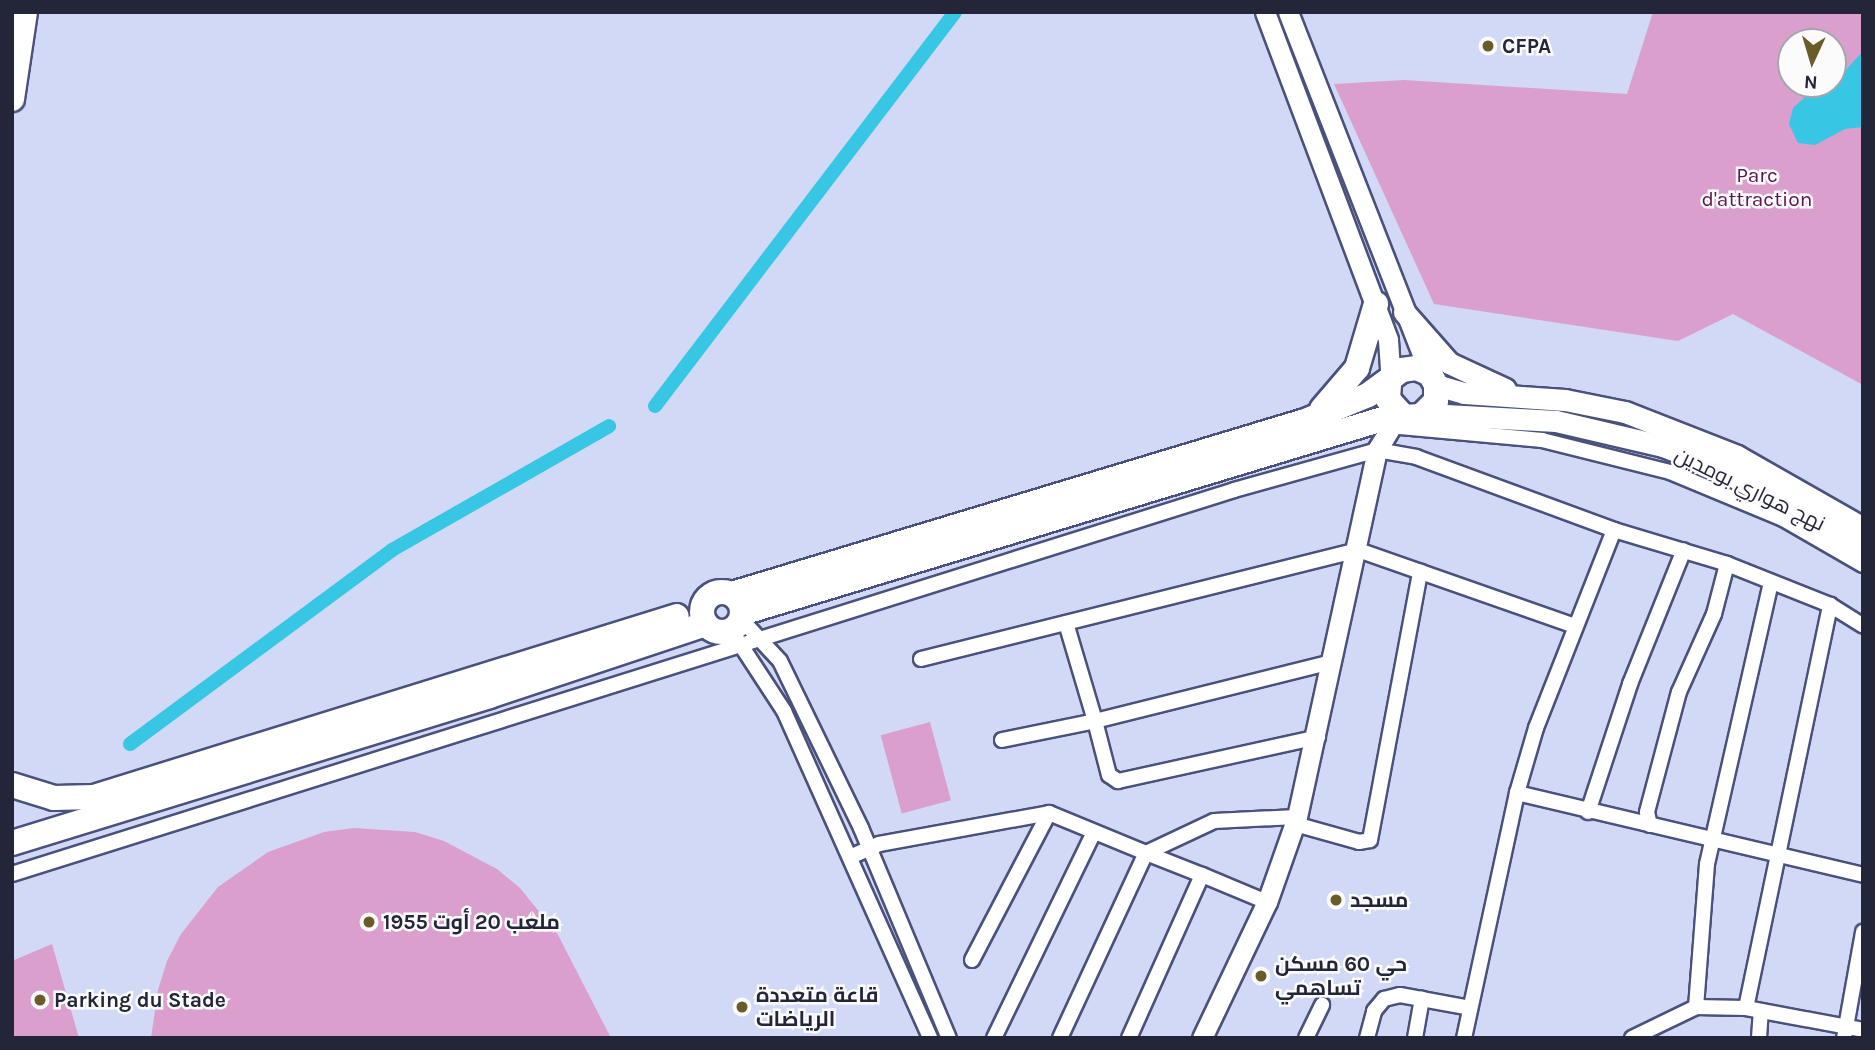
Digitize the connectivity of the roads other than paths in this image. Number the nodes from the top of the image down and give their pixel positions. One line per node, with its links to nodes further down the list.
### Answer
1 (25, 12): 4 (highway)
2 (1265, 12): 5 (main road)
3 (1288, 12): 6 (main road)
4 (12, 99)
5 (1376, 304): 8 (main road); 12 (highway)
6 (1404, 312): 7 (main road); 9 (main road)
7 (1433, 379): 8 (highway); 9 (main road, نهج هواري بومدين); 10 (highway)
8 (1390, 381): 11 (highway); 12 (highway)
9 (1533, 398): 14 (main road, نهج هواري بومدين)
10 (1427, 414): 11 (highway); 16 (main road, نهج هواري بومدين)
11 (1395, 420): 13 (main road); 20 (street); 25 (highway)
12 (1305, 421): 25 (highway)
13 (1377, 450): 15 (street); 17 (main road); 29 (street)
14 (1863, 528)
15 (1614, 530): 18 (street); 27 (street)
16 (1863, 547)
17 (1358, 550): 21 (street); 26 (street); 31 (main road)
18 (1684, 550): 19 (street); 37 (street)
19 (1727, 564): 22 (street); 40 (street)
20 (1863, 565)
21 (1420, 572): 27 (street); 39 (street)
22 (1771, 582): 23 (street); 42 (street)
23 (1830, 605): 28 (street); 46 (street)
24 (703, 616): 25 (highway); 25 (highway); 35 (highway); 43 (highway)
25 (738, 620): 29 (street); 29 (street); 47 (street); 48 (street)
26 (1066, 623): 30 (street); 32 (street)
27 (1574, 626): 36 (street)
28 (1863, 626)
29 (761, 638): 44 (street)
30 (922, 659)
31 (1331, 662): 32 (street); 33 (main road)
32 (1094, 720): 33 (street); 34 (street)
33 (1318, 737): 39 (main road)
34 (1002, 740)
35 (12, 785)
36 (1517, 793): 37 (street); 57 (street)
37 (1588, 812): 40 (street)
38 (1049, 813): 41 (street); 44 (street); 53 (street)
39 (1296, 821): 45 (street); 51 (main road)
40 (1650, 825): 42 (street)
41 (1094, 832): 45 (street); 65 (street)
42 (1713, 840): 46 (street); 56 (street)
43 (12, 844)
44 (870, 849): 47 (street); 64 (street)
45 (1146, 853): 49 (street); 66 (street)
46 (1778, 855): 50 (street); 58 (street)
47 (850, 857): 63 (street)
48 (12, 874)
49 (1202, 875): 51 (street); 67 (street)
50 (1863, 875)
51 (1267, 902): 68 (main road)
52 (1863, 932): 62 (street)
53 (972, 960)
54 (1422, 999): 57 (street); 70 (street); 71 (street)
55 (1322, 1004): 69 (street)
56 (1696, 1007): 58 (street); 60 (street)
57 (1470, 1008): 72 (street)
58 (1746, 1008): 59 (street)
59 (1761, 1011): 62 (street); 75 (street)
60 (1661, 1021): 73 (street); 74 (street)
61 (1863, 1030): 62 (street)
62 (1845, 1032)
63 (930, 1038)
64 (949, 1038)
65 (994, 1038)
66 (1060, 1038)
67 (1129, 1038)
68 (1202, 1038)
69 (1306, 1038)
70 (1367, 1038)
71 (1415, 1038)
72 (1464, 1038)
73 (1632, 1038)
74 (1665, 1038)
75 (1759, 1038)

